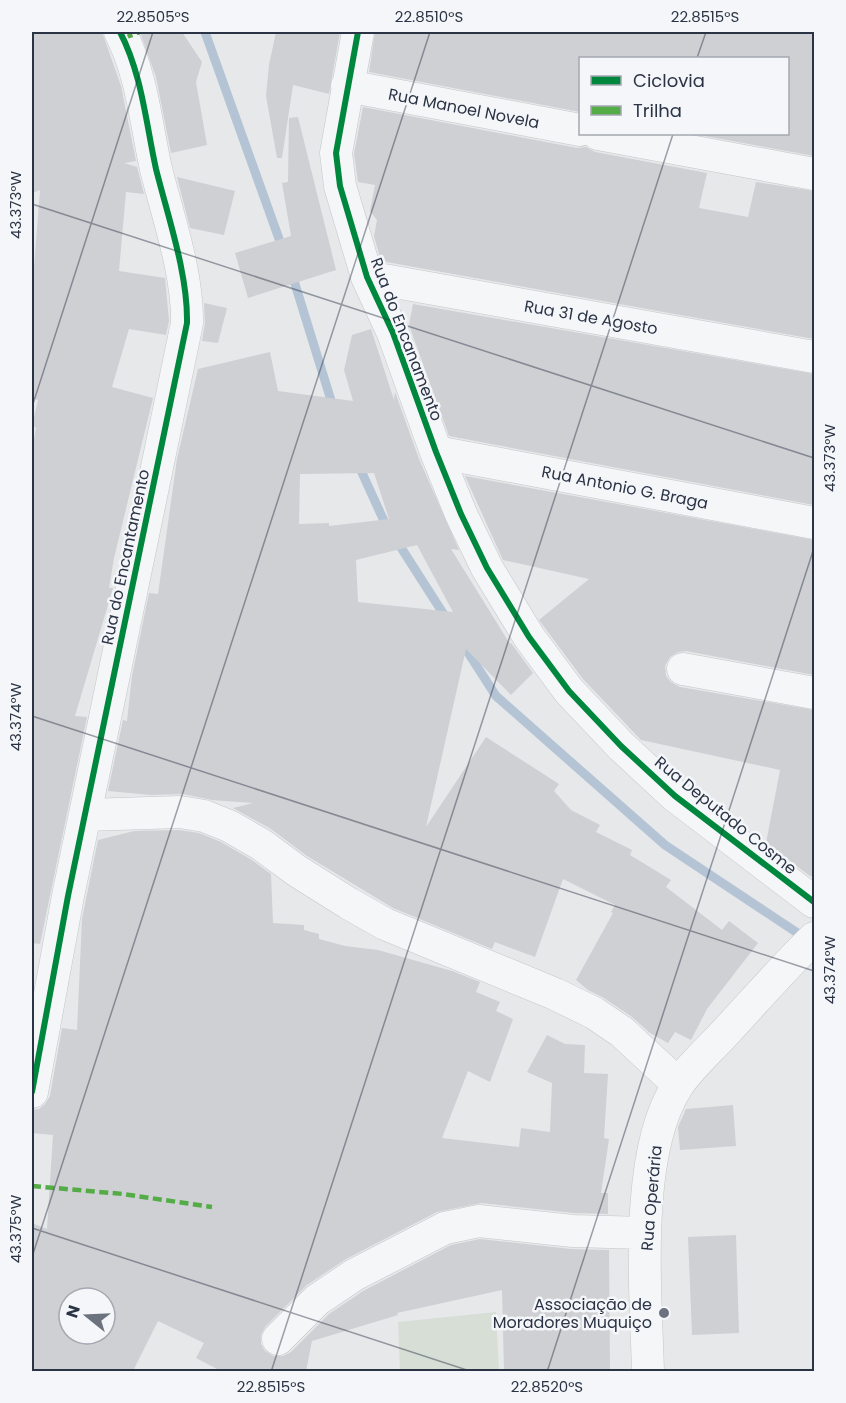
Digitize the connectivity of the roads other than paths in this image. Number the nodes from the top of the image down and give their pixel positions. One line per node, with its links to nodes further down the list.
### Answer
1 (120, 32): 14 (street, Rua do Encantamento)
2 (358, 32): 3 (street, Rua do Encanamento)
3 (347, 86): 4 (street, Rua Manoel Novela); 7 (street, Rua do Encanamento)
4 (579, 130)
5 (603, 135): 6 (street)
6 (814, 174)
7 (367, 277): 8 (street, Rua 31 de Agosto); 9 (street, Rua do Encanamento)
8 (814, 357)
9 (436, 452): 10 (street, Rua Antonio G. Braga); 11 (street, Rua do Encanamento)
10 (814, 523)
11 (529, 637): 15 (street, Rua Deputado Cosme)
12 (683, 669): 13 (street)
13 (814, 693)
14 (86, 815): 17 (street); 18 (street, Rua do Encantamento)
15 (814, 902)
16 (814, 938): 17 (street, Rua Operária)
17 (678, 1084): 19 (street, Rua Operária)
18 (32, 1092)
19 (645, 1233): 20 (street); 21 (street, Rua Operária)
20 (278, 1339)
21 (648, 1371)

